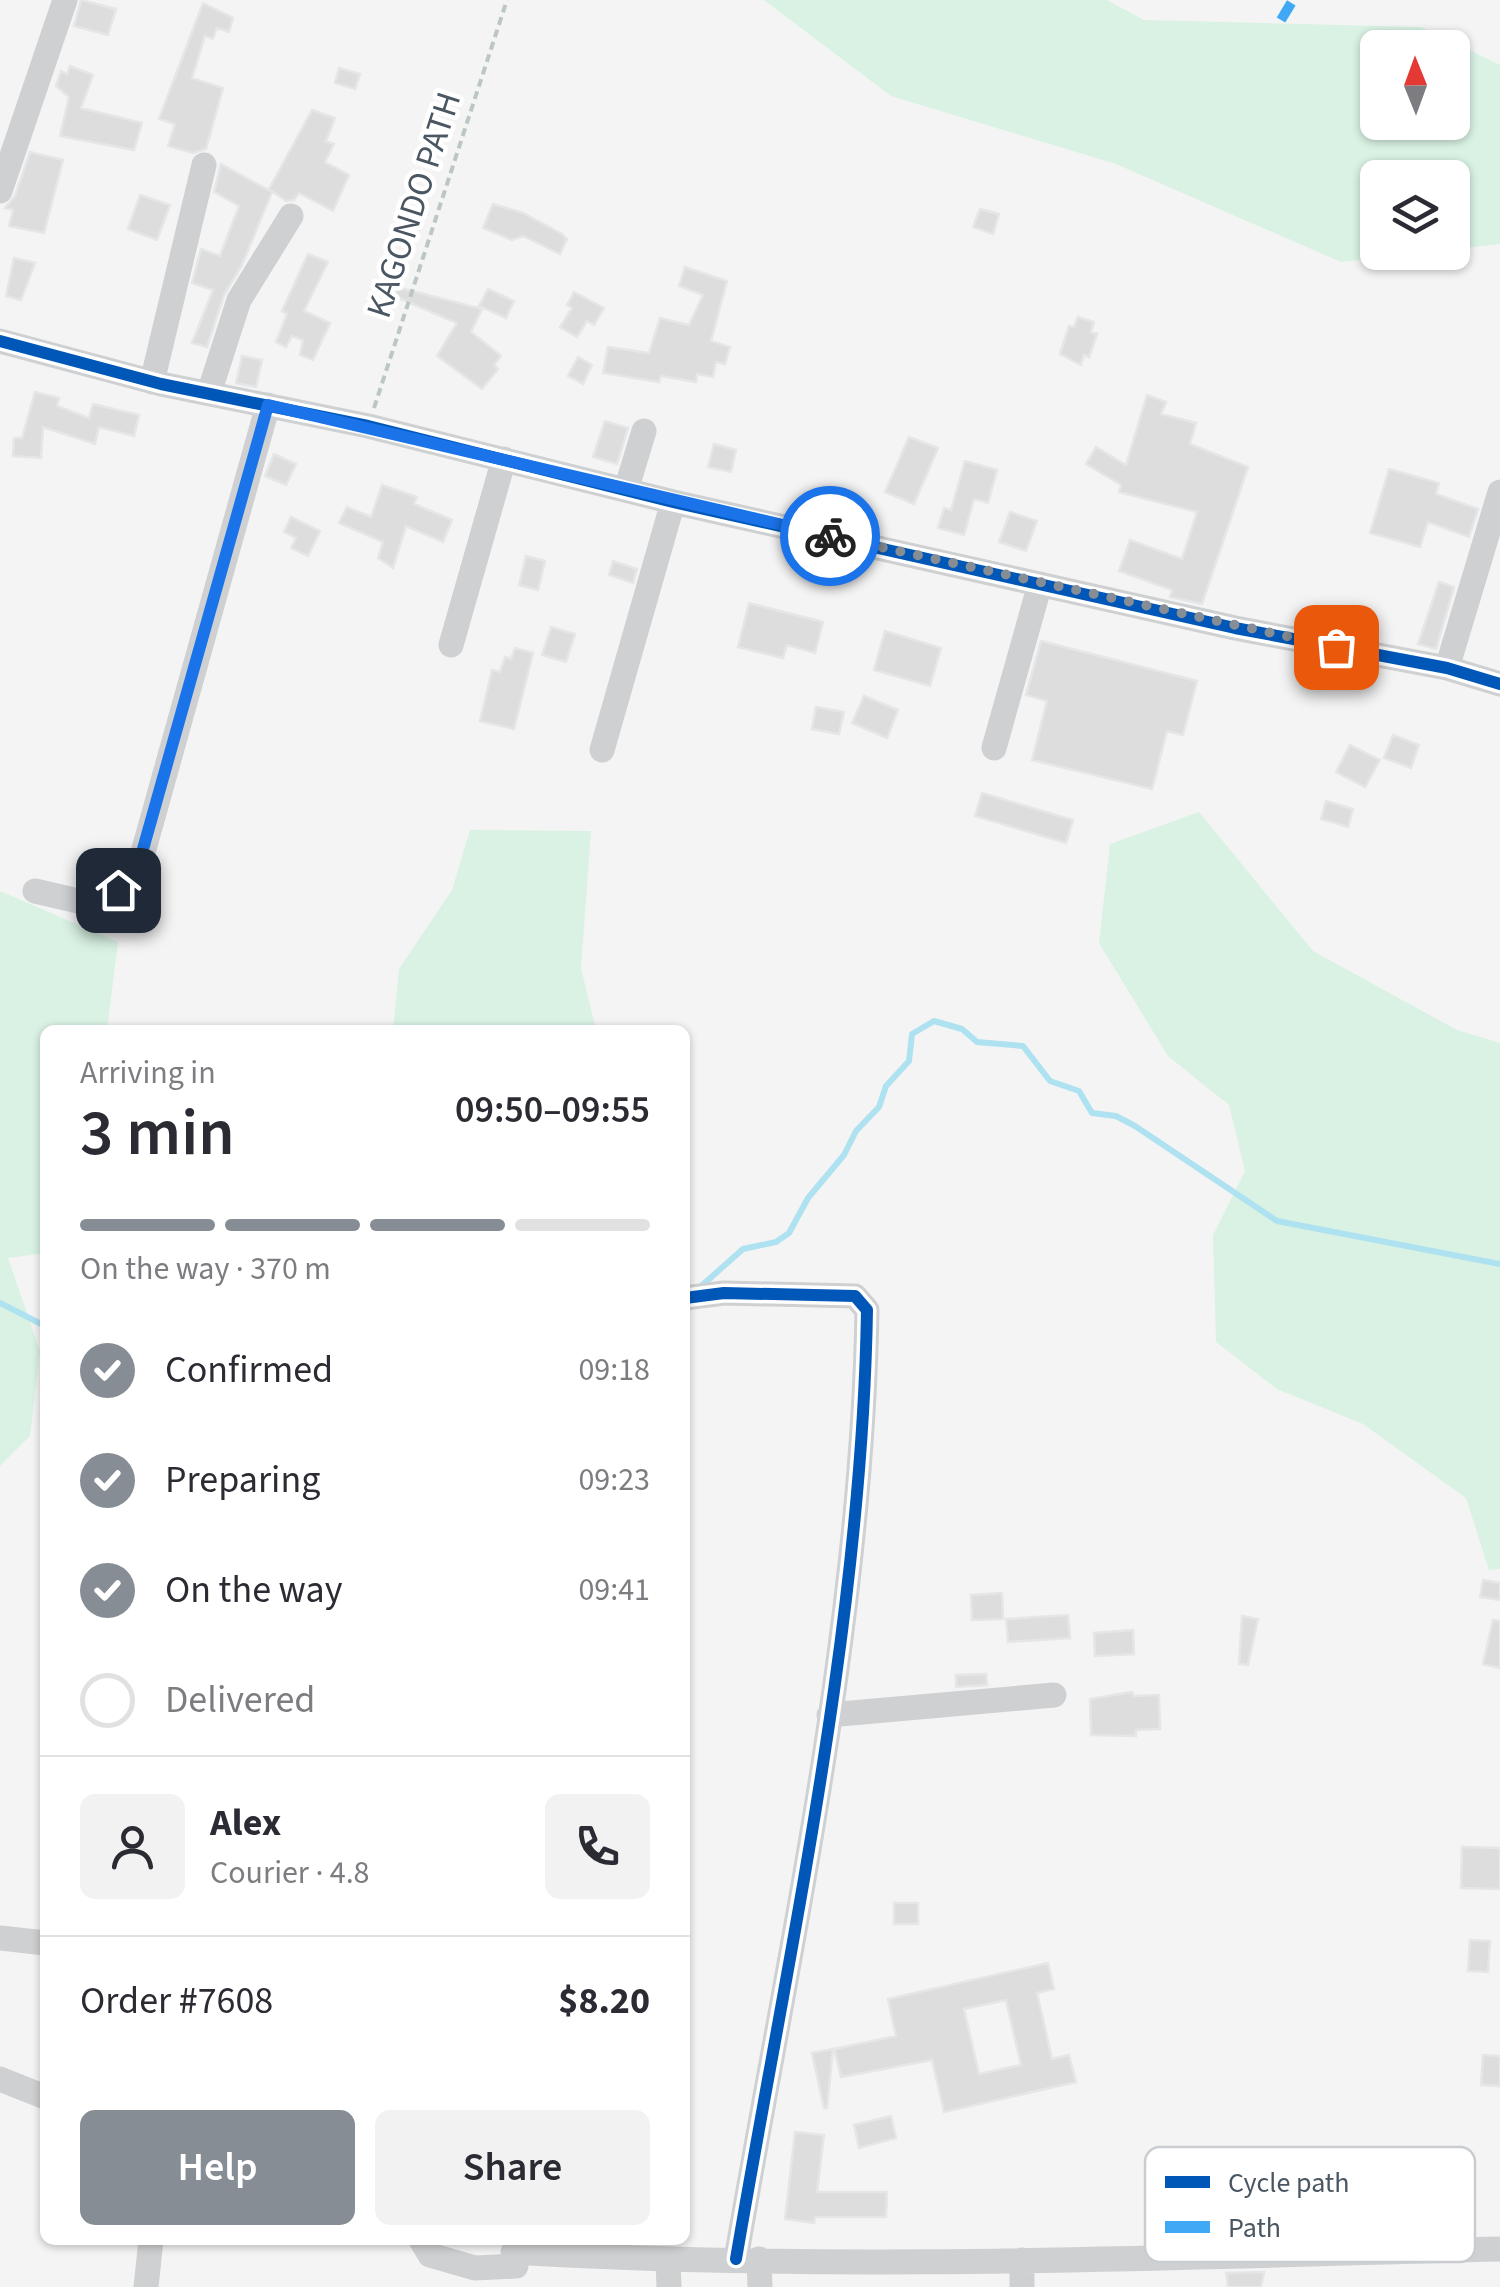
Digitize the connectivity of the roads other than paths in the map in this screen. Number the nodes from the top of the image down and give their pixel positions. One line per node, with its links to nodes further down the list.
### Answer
1 (65, 0): 3 (street)
2 (204, 165): 6 (street)
3 (0, 191)
4 (291, 216): 7 (street)
5 (0, 341): 6 (street)
6 (152, 382): 7 (street)
7 (209, 393): 8 (street)
8 (268, 405): 10 (street); 20 (street)
9 (644, 431): 11 (street)
10 (504, 459): 11 (street); 15 (street)
11 (626, 490): 13 (street)
12 (1500, 492): 16 (street)
13 (673, 502): 14 (street); 19 (street)
14 (1040, 584): 16 (street); 18 (street)
15 (451, 645)
16 (1447, 668): 17 (street)
17 (1500, 684)
18 (994, 748)
19 (602, 750)
20 (35, 891)
21 (690, 1297): 23 (street)
22 (1054, 1695): 23 (street)
23 (829, 1715): 33 (street)
24 (0, 1938): 25 (street)
25 (40, 1942)
26 (0, 2079): 27 (street)
27 (40, 2095)
28 (150, 2245): 37 (street)
29 (424, 2245): 35 (street)
30 (1500, 2249): 31 (street)
31 (1475, 2250)
32 (1145, 2257): 34 (street)
33 (748, 2259): 34 (street); 36 (street); 38 (street)
34 (1022, 2260): 39 (street)
35 (514, 2261): 36 (street)
36 (668, 2274)
37 (146, 2287)
38 (760, 2287)
39 (1022, 2287)

